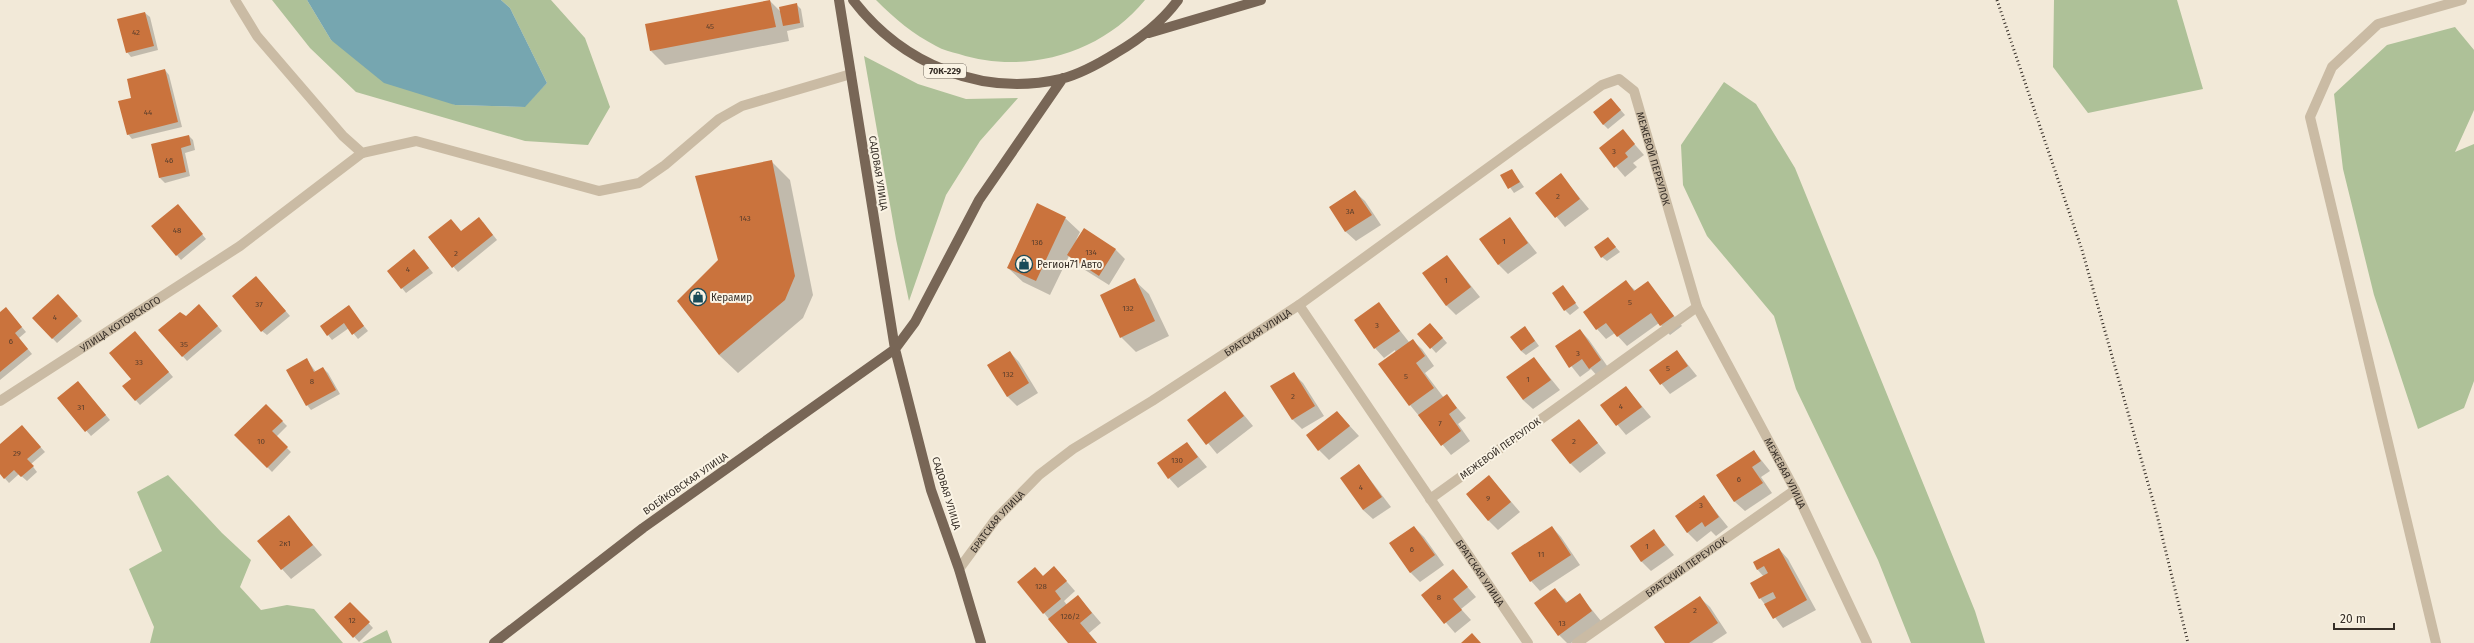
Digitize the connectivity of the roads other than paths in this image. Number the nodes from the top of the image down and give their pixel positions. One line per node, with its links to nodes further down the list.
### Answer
1 (235, 0): 10 (street)
2 (839, 0): 8 (main road, САДОВАЯ УЛИЦА)
3 (853, 0): 9 (main road, 70К-229)
4 (1178, 0): 7 (main road, 70К-229)
5 (1261, 0): 7 (main road, 70К-229)
6 (2462, 0): 23 (street)
7 (1147, 34): 9 (main road, 70К-229)
8 (851, 74): 10 (street); 13 (main road, САДОВАЯ УЛИЦА)
9 (1063, 78): 13 (main road)
10 (362, 153): 14 (street, УЛИЦА КОТОВСКОГО)
11 (1299, 305): 12 (street, МЕЖЕВОЙ ПЕРЕУЛОК); 16 (street, БРАТСКАЯ УЛИЦА); 17 (street, БРАТСКАЯ УЛИЦА)
12 (1697, 308): 15 (street, МЕЖЕВАЯ УЛИЦА); 16 (street, МЕЖЕВОЙ ПЕРЕУЛОК)
13 (895, 349): 17 (main road, САДОВАЯ УЛИЦА); 18 (main road, ВОЕЙКОВСКАЯ УЛИЦА)
14 (0, 401)
15 (1795, 490): 21 (street, БРАТСКИЙ ПЕРЕУЛОК); 22 (street, МЕЖЕВАЯ УЛИЦА)
16 (1430, 499): 20 (street, БРАТСКАЯ УЛИЦА)
17 (959, 569): 19 (main road, САДОВАЯ УЛИЦА)
18 (494, 643)
19 (980, 643)
20 (1528, 643)
21 (1577, 643)
22 (1867, 643)
23 (2436, 643)

